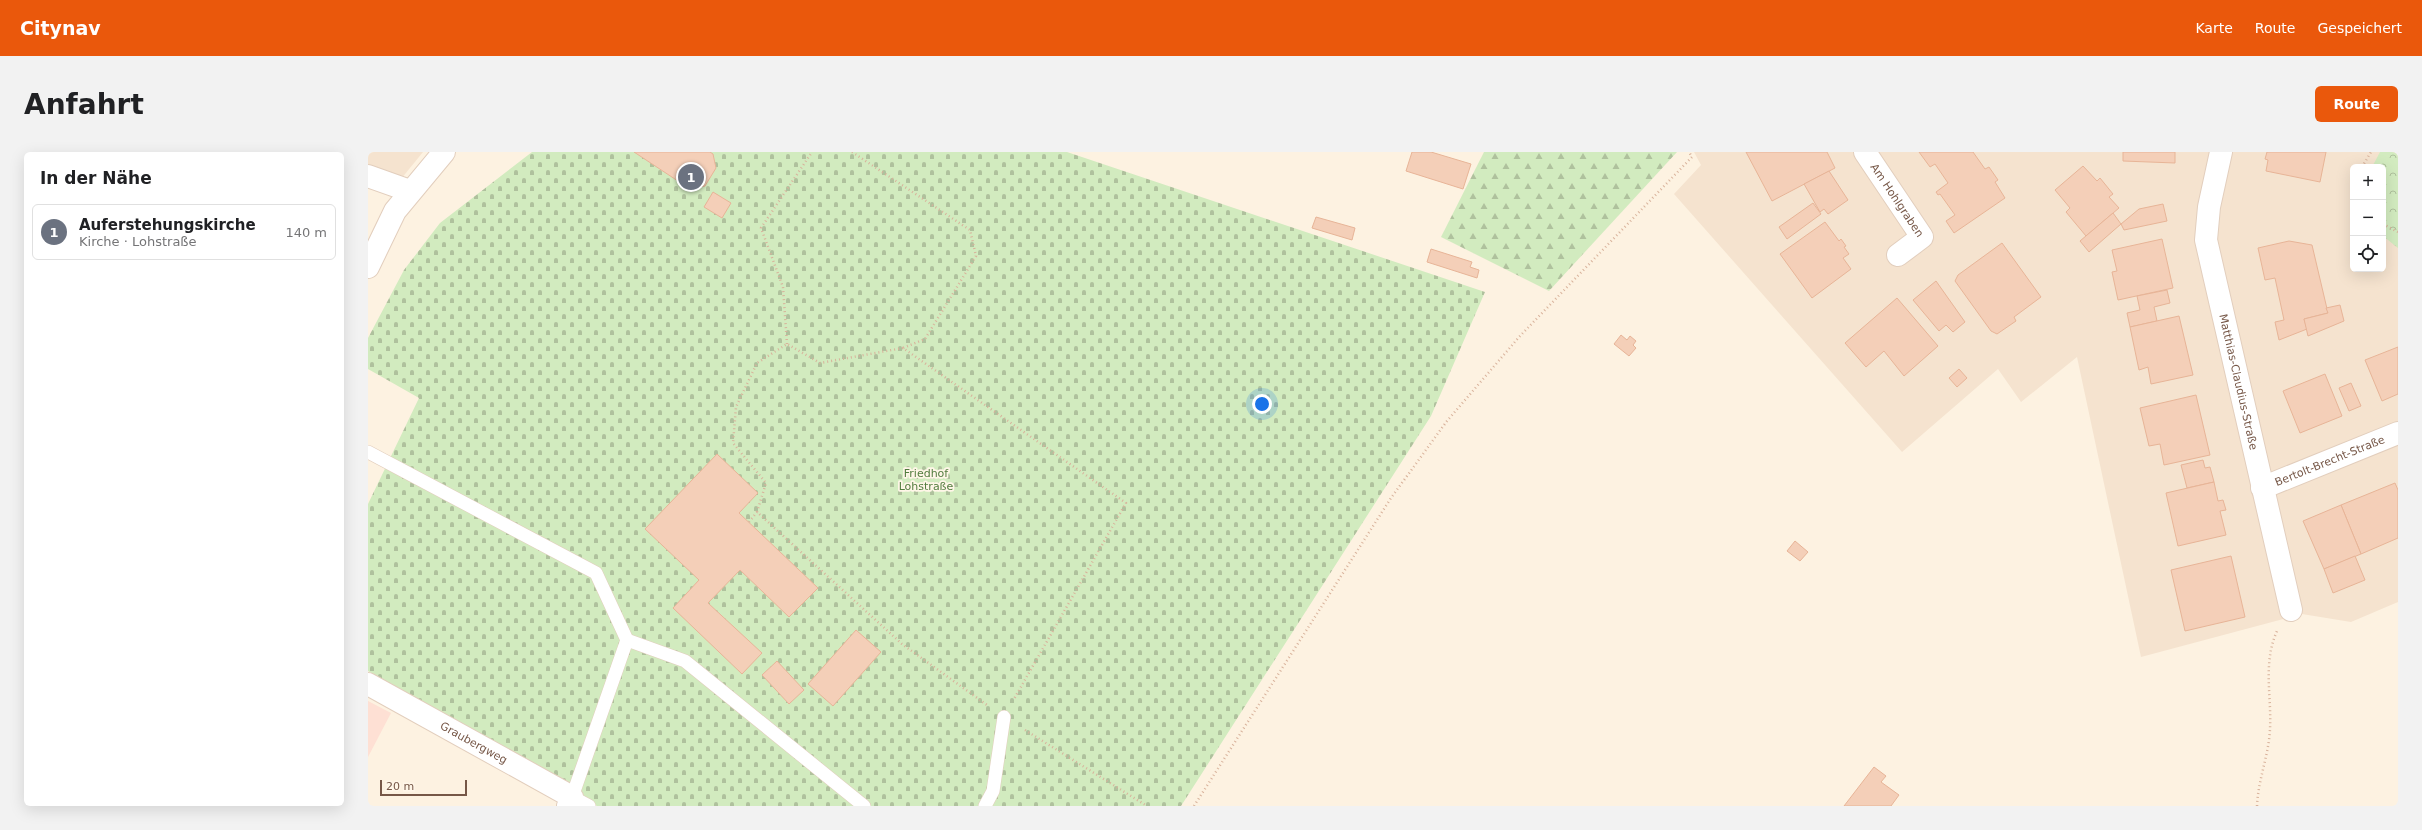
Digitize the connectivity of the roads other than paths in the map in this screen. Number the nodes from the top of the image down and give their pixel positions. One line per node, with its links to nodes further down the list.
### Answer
1 (444, 152): 5 (street)
2 (2221, 152): 10 (street, Matthias-Claudius-Straße)
3 (1872, 154): 6 (street, Am Hohlgraben)
4 (368, 176): 5 (street)
5 (410, 191): 7 (street)
6 (1898, 255)
7 (368, 267)
8 (2398, 433): 10 (street, Bertolt-Brecht-Straße)
9 (368, 452): 12 (lane)
10 (2262, 488): 11 (street, Matthias-Claudius-Straße)
11 (2291, 610)
12 (627, 640): 15 (lane); 16 (lane)
13 (368, 684): 15 (street, Graubergweg)
14 (1004, 717): 17 (lane)
15 (576, 803)
16 (864, 806)
17 (985, 806)

